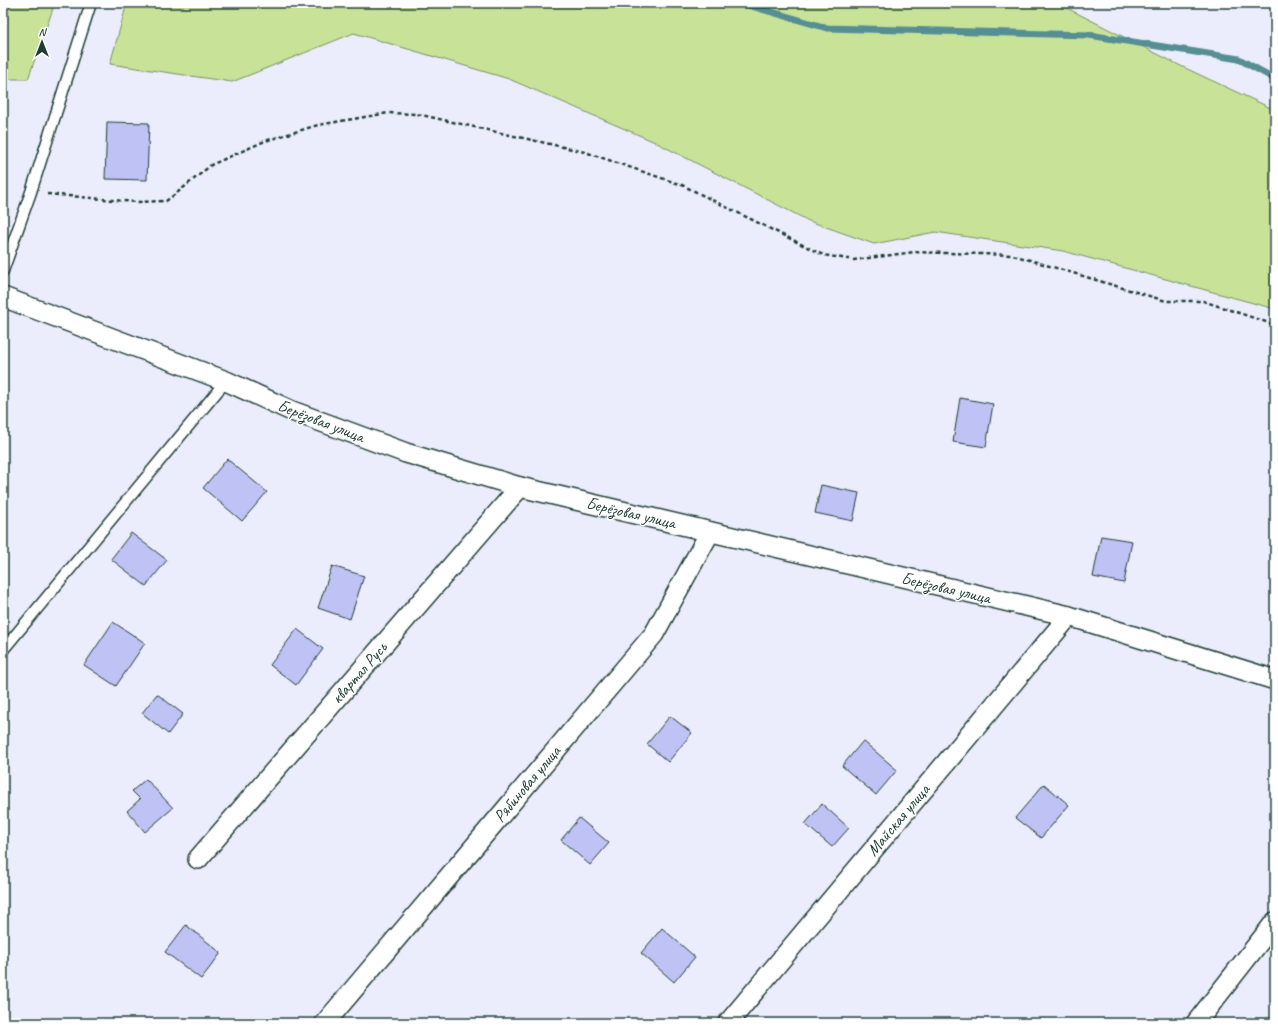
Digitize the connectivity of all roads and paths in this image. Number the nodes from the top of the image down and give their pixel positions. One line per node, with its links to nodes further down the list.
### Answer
1 (91, 3): 2 (lane)
2 (31, 192): 3 (lane); 5 (path)
3 (3, 270)
4 (3, 297): 6 (street, Берёзовая улица)
5 (1275, 325)
6 (226, 381): 7 (street, Берёзовая улица); 10 (lane)
7 (520, 487): 8 (street, Берёзовая улица); 12 (street, квартал Русь)
8 (710, 532): 9 (street, Берёзовая улица); 14 (street, Рябиновая улица)
9 (1068, 616): 11 (street, Берёзовая улица); 15 (street, Майская улица)
10 (3, 650)
11 (1275, 680)
12 (198, 859)
13 (1275, 922): 16 (street)
14 (325, 1023)
15 (728, 1023)
16 (1196, 1023)

